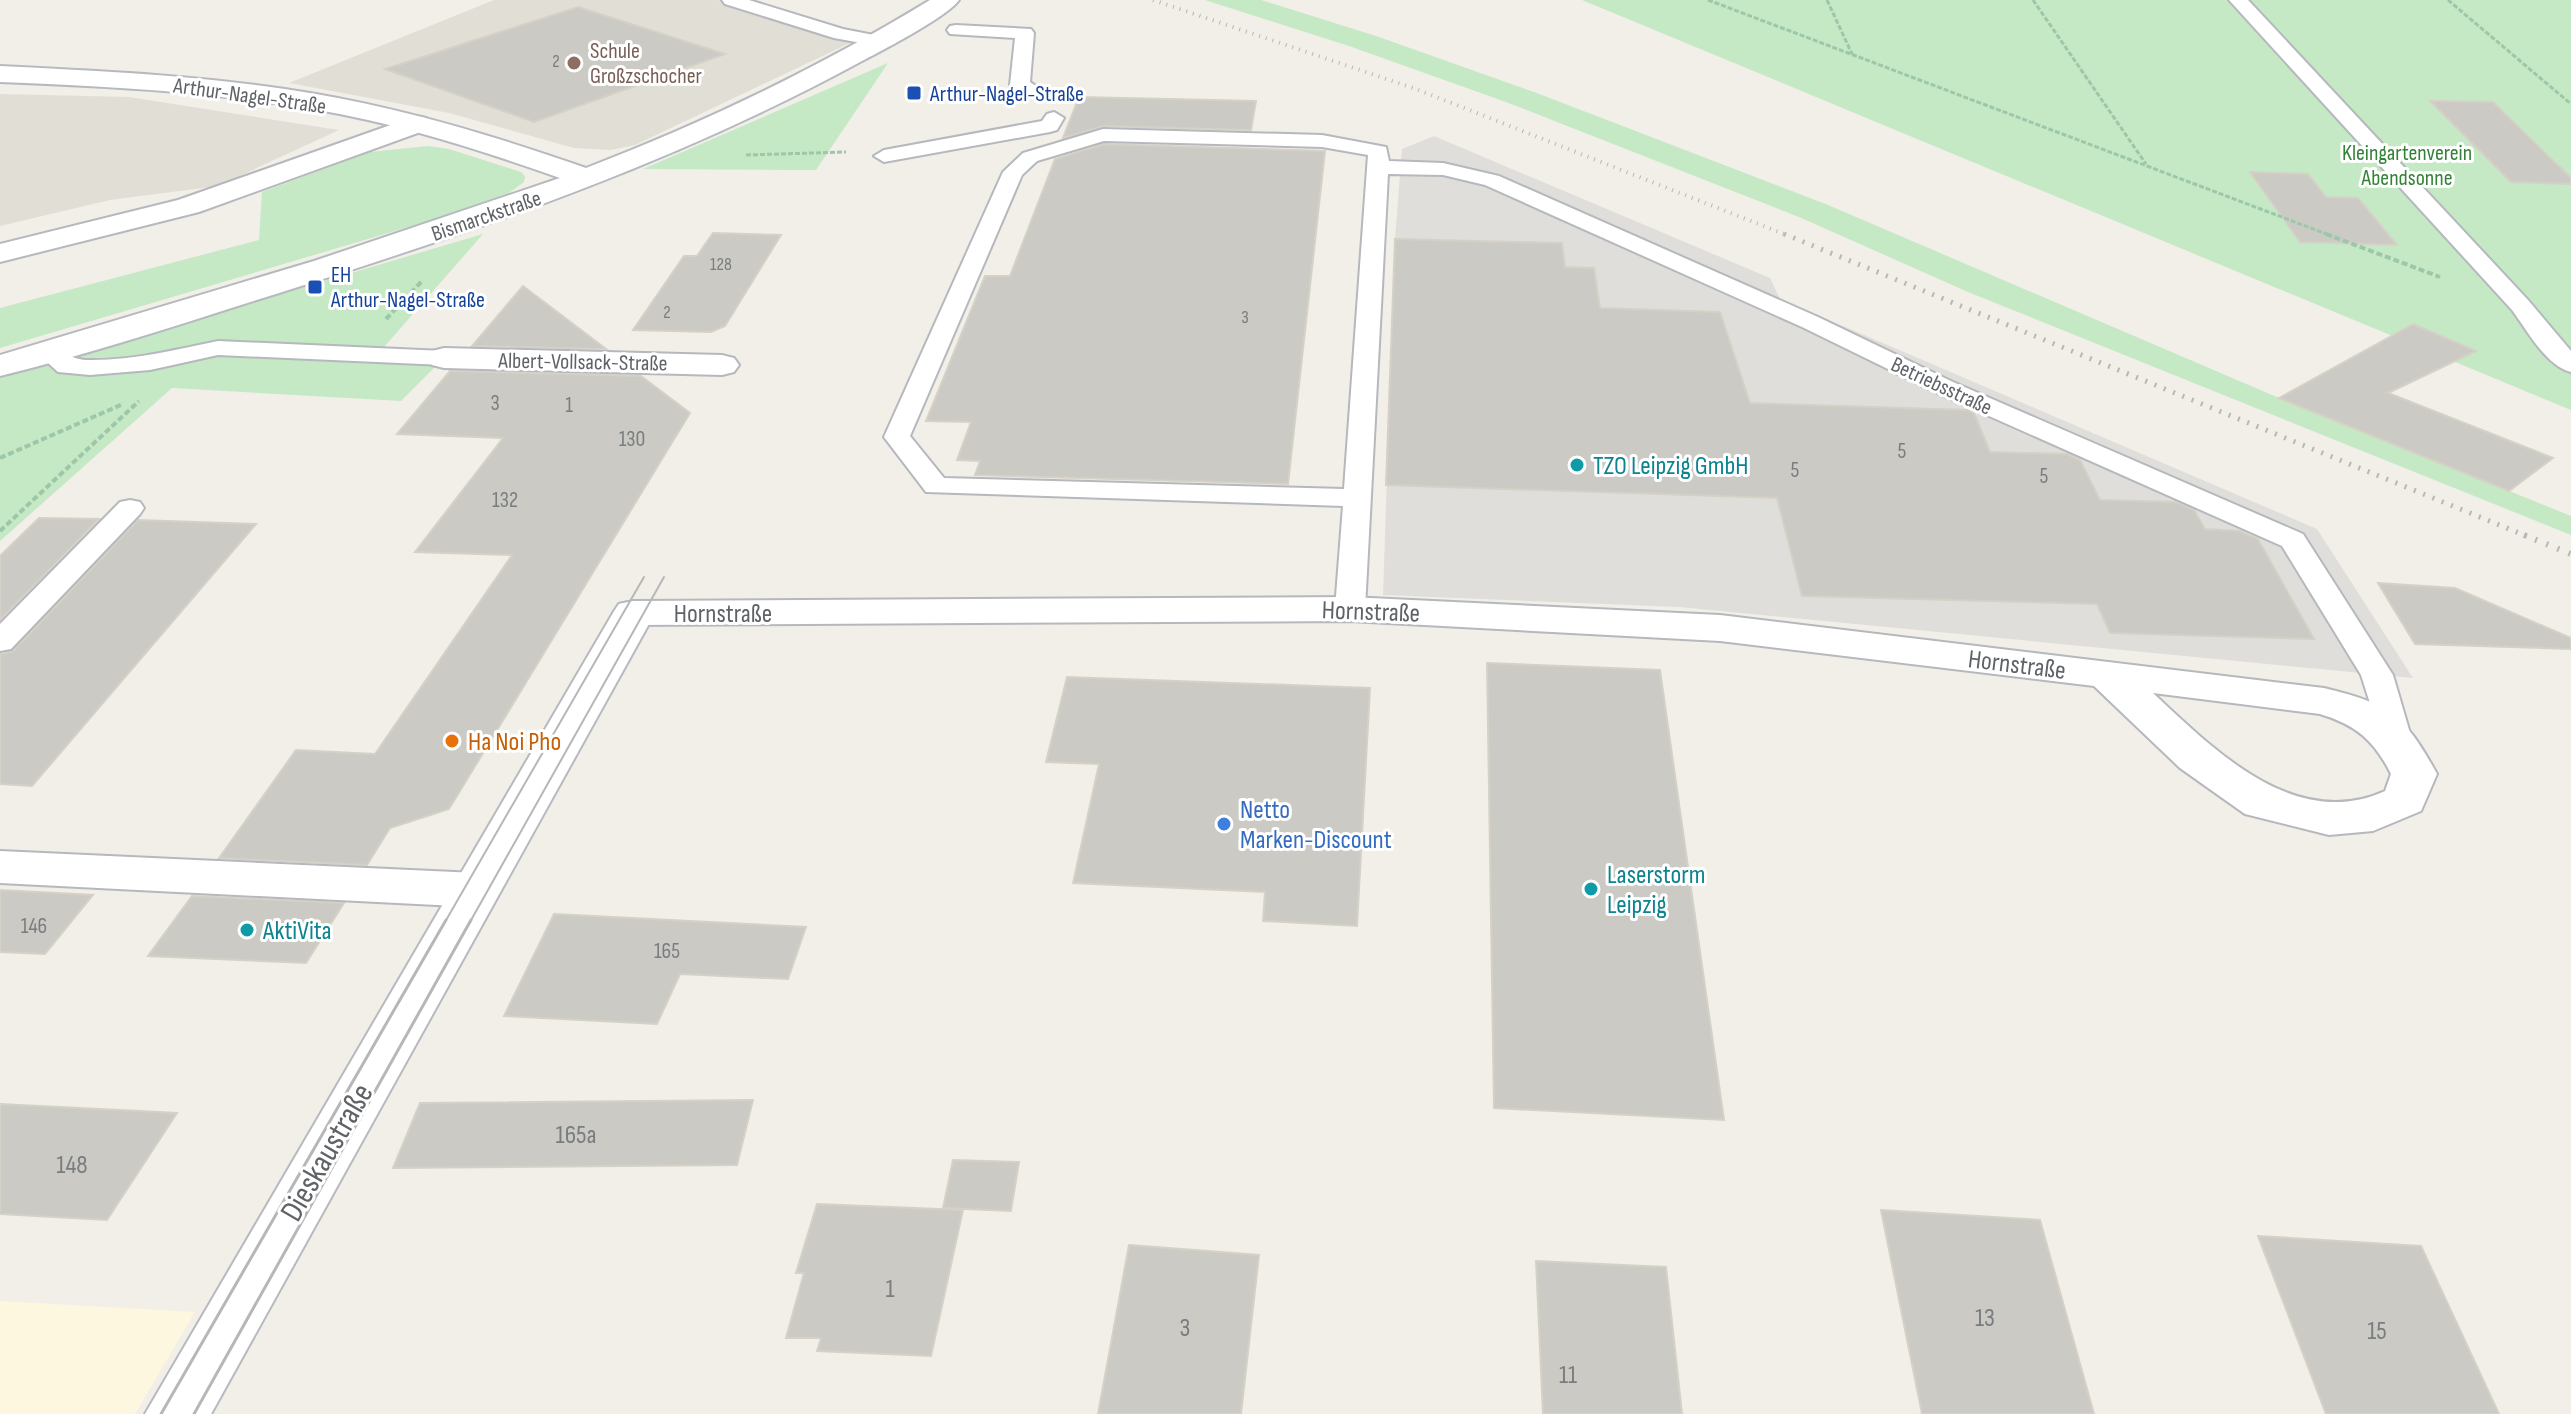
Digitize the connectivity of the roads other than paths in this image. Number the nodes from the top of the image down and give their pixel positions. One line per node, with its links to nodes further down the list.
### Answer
1 (731, 0): 5 (lane)
2 (947, 0): 5 (street, Bismarckstraße)
3 (2238, 0): 17 (lane)
4 (956, 30): 7 (lane)
5 (883, 42): 12 (street, Bismarckstraße)
6 (0, 74): 9 (street, Arthur-Nagel-Straße)
7 (1030, 89)
8 (1054, 118): 10 (lane)
9 (416, 124): 12 (street, Arthur-Nagel-Straße); 13 (street)
10 (884, 156)
11 (1378, 159): 19 (lane); 19 (lane, Betriebsstraße); 25 (lane, Betriebsstraße)
12 (587, 178): 14 (street, Bismarckstraße)
13 (0, 253)
14 (49, 353): 15 (lane); 18 (street, Bismarckstraße)
15 (444, 358): 16 (street, Albert-Vollsack-Straße)
16 (722, 365)
17 (2571, 365)
18 (0, 366)
19 (1356, 498): 21 (lane)
20 (130, 508): 23 (lane)
21 (1350, 609): 22 (street, Hornstraße); 24 (street, Hornstraße)
22 (634, 613): 27 (street, Dieskaustraße)
23 (0, 642)
24 (2106, 674): 25 (street, Hornstraße); 25 (street, Hornstraße)
25 (2396, 740)
26 (0, 867): 27 (street)
27 (476, 890): 28 (street, Dieskaustraße)
28 (177, 1414)

